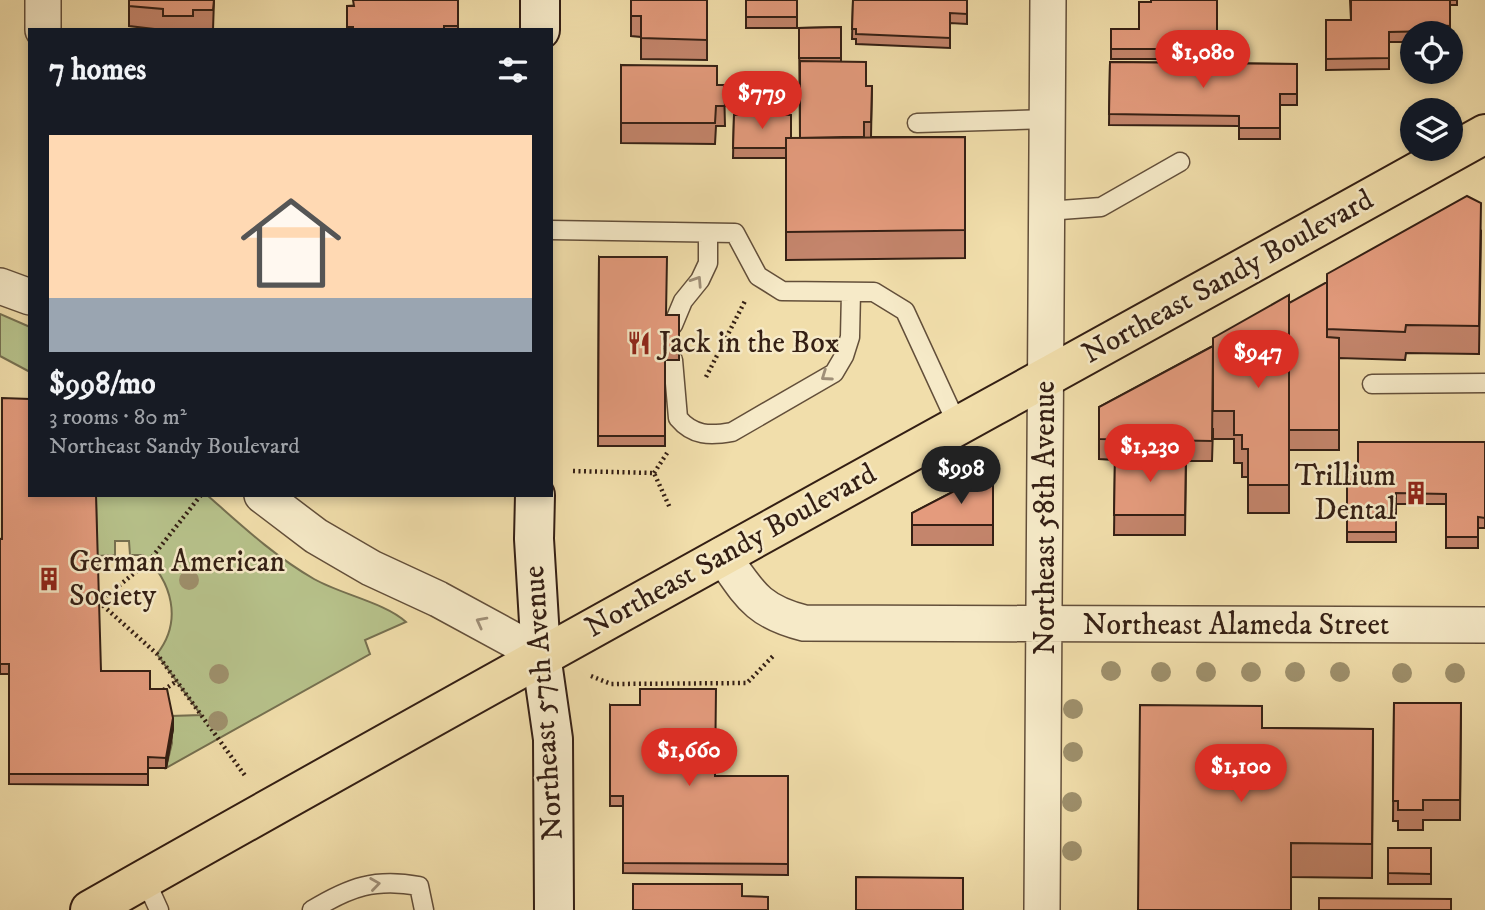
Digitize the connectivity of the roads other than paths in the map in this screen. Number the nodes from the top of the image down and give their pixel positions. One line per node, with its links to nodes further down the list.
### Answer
1 (43, 0): 4 (street)
2 (540, 0): 5 (main road)
3 (1048, 0): 6 (street, Northeast 58th Avenue)
4 (43, 28)
5 (540, 28)
6 (1048, 119): 7 (lane); 10 (street, Northeast 58th Avenue)
7 (917, 123)
8 (1485, 134): 18 (main road, Northeast Sandy Boulevard)
9 (1180, 162): 10 (lane)
10 (1047, 211): 18 (street, Northeast 58th Avenue)
11 (553, 230): 12 (lane)
12 (708, 233): 14 (lane); 16 (lane, one-way to 12)
13 (0, 286): 15 (street)
14 (851, 292): 17 (lane, one-way to 17); 21 (lane)
15 (28, 296)
16 (673, 325)
17 (673, 360)
18 (1046, 379): 21 (main road, Northeast Sandy Boulevard); 25 (street, Northeast 58th Avenue)
19 (1485, 383): 20 (lane)
20 (1372, 384)
21 (958, 426): 24 (main road, Northeast Sandy Boulevard)
22 (264, 497): 27 (street, one-way to 22)
23 (535, 497): 27 (main road, Northeast 57th Avenue)
24 (722, 555): 25 (street, Northeast Alameda Street); 27 (main road, Northeast Sandy Boulevard)
25 (1045, 625): 26 (street, Northeast Alameda Street); 33 (street, Northeast 58th Avenue)
26 (1485, 625)
27 (541, 655): 28 (main road, Northeast Sandy Boulevard); 32 (main road, Northeast 57th Avenue)
28 (152, 894): 29 (main road, Northeast Sandy Boulevard)
29 (90, 910)
30 (312, 910): 31 (lane, one-way to 31)
31 (424, 910)
32 (554, 910)
33 (1042, 910)

